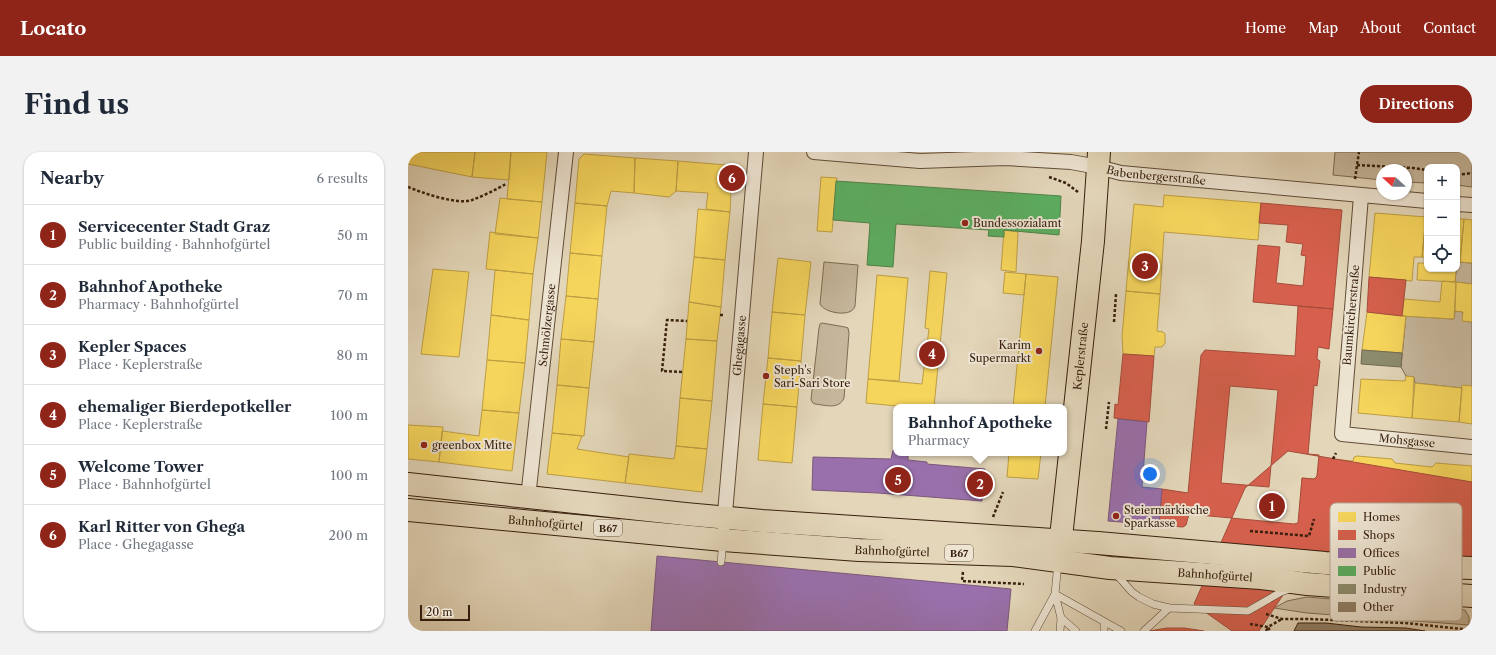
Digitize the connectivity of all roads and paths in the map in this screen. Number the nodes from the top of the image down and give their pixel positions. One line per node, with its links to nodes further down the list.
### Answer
1 (566, 152): 33 (street, Schmölzergasse)
2 (756, 152): 36 (street, Ghegagasse)
3 (814, 152): 5 (street, Babenbergerstraße)
4 (1359, 152): 6 (path)
5 (1098, 159): 15 (street, Babenbergerstraße); 40 (main road, Keplerstraße)
6 (1357, 165): 7 (path); 10 (path)
7 (1424, 170)
8 (1472, 174): 9 (path)
9 (1460, 175)
10 (1355, 180)
11 (506, 184): 13 (path)
12 (1066, 184): 14 (path)
13 (408, 187)
14 (1078, 192)
15 (1361, 196): 16 (street, Babenbergerstraße); 27 (street, Baumkircherstraße)
16 (1424, 201)
17 (1460, 204): 18 (street)
18 (1472, 205)
19 (1116, 294): 23 (path)
20 (720, 315): 21 (path)
21 (724, 315)
22 (687, 321): 24 (path)
23 (1114, 322)
24 (682, 372)
25 (1109, 402): 26 (path)
26 (1106, 429)
27 (1342, 434): 28 (street, Mohsgasse)
28 (1472, 447)
29 (1336, 453): 30 (path)
30 (1334, 459)
31 (408, 484): 33 (main road, Bahnhofgürtel / B67)
32 (1003, 492): 35 (path)
33 (528, 498): 36 (main road, Bahnhofgürtel / B67)
34 (408, 510): 39 (main road, Bahnhofgürtel / B67)
35 (993, 517)
36 (725, 518): 39 (street, Ghegagasse); 40 (main road, Bahnhofgürtel / B67)
37 (1314, 519): 38 (path)
38 (1250, 531)
39 (723, 540): 40 (main road, Bahnhofgürtel / B67); 41 (lane)
40 (1060, 551): 42 (main road, Bahnhofgürtel / B67); 43 (main road, Bahnhofgürtel / B67); 50 (lane)
41 (721, 562)
42 (1330, 563)
43 (1110, 568): 48 (main road, Bahnhofgürtel / B67); 53 (lane)
44 (1462, 568): 45 (main road, Bahnhofgürtel / B67)
45 (1472, 568)
46 (963, 571): 47 (path)
47 (1024, 584)
48 (1307, 584): 49 (main road, Bahnhofgürtel / B67); 54 (lane)
49 (1330, 586)
50 (1055, 594): 55 (lane); 59 (lane); 63 (lane)
51 (1462, 595): 52 (main road, Bahnhofgürtel / B67)
52 (1472, 596)
53 (1169, 608): 54 (lane); 68 (lane)
54 (1248, 611): 56 (path)
55 (1061, 618): 64 (lane); 65 (lane)
56 (1282, 619): 57 (path); 61 (path)
57 (1330, 619)
58 (1366, 621): 62 (path)
59 (1104, 622): 66 (lane); 67 (lane)
60 (1250, 624): 61 (path)
61 (1268, 628): 69 (path); 70 (path)
62 (1472, 630)
63 (1035, 631)
64 (1060, 631)
65 (1076, 631)
66 (1104, 631)
67 (1121, 631)
68 (1144, 631)
69 (1266, 631)
70 (1270, 631)

